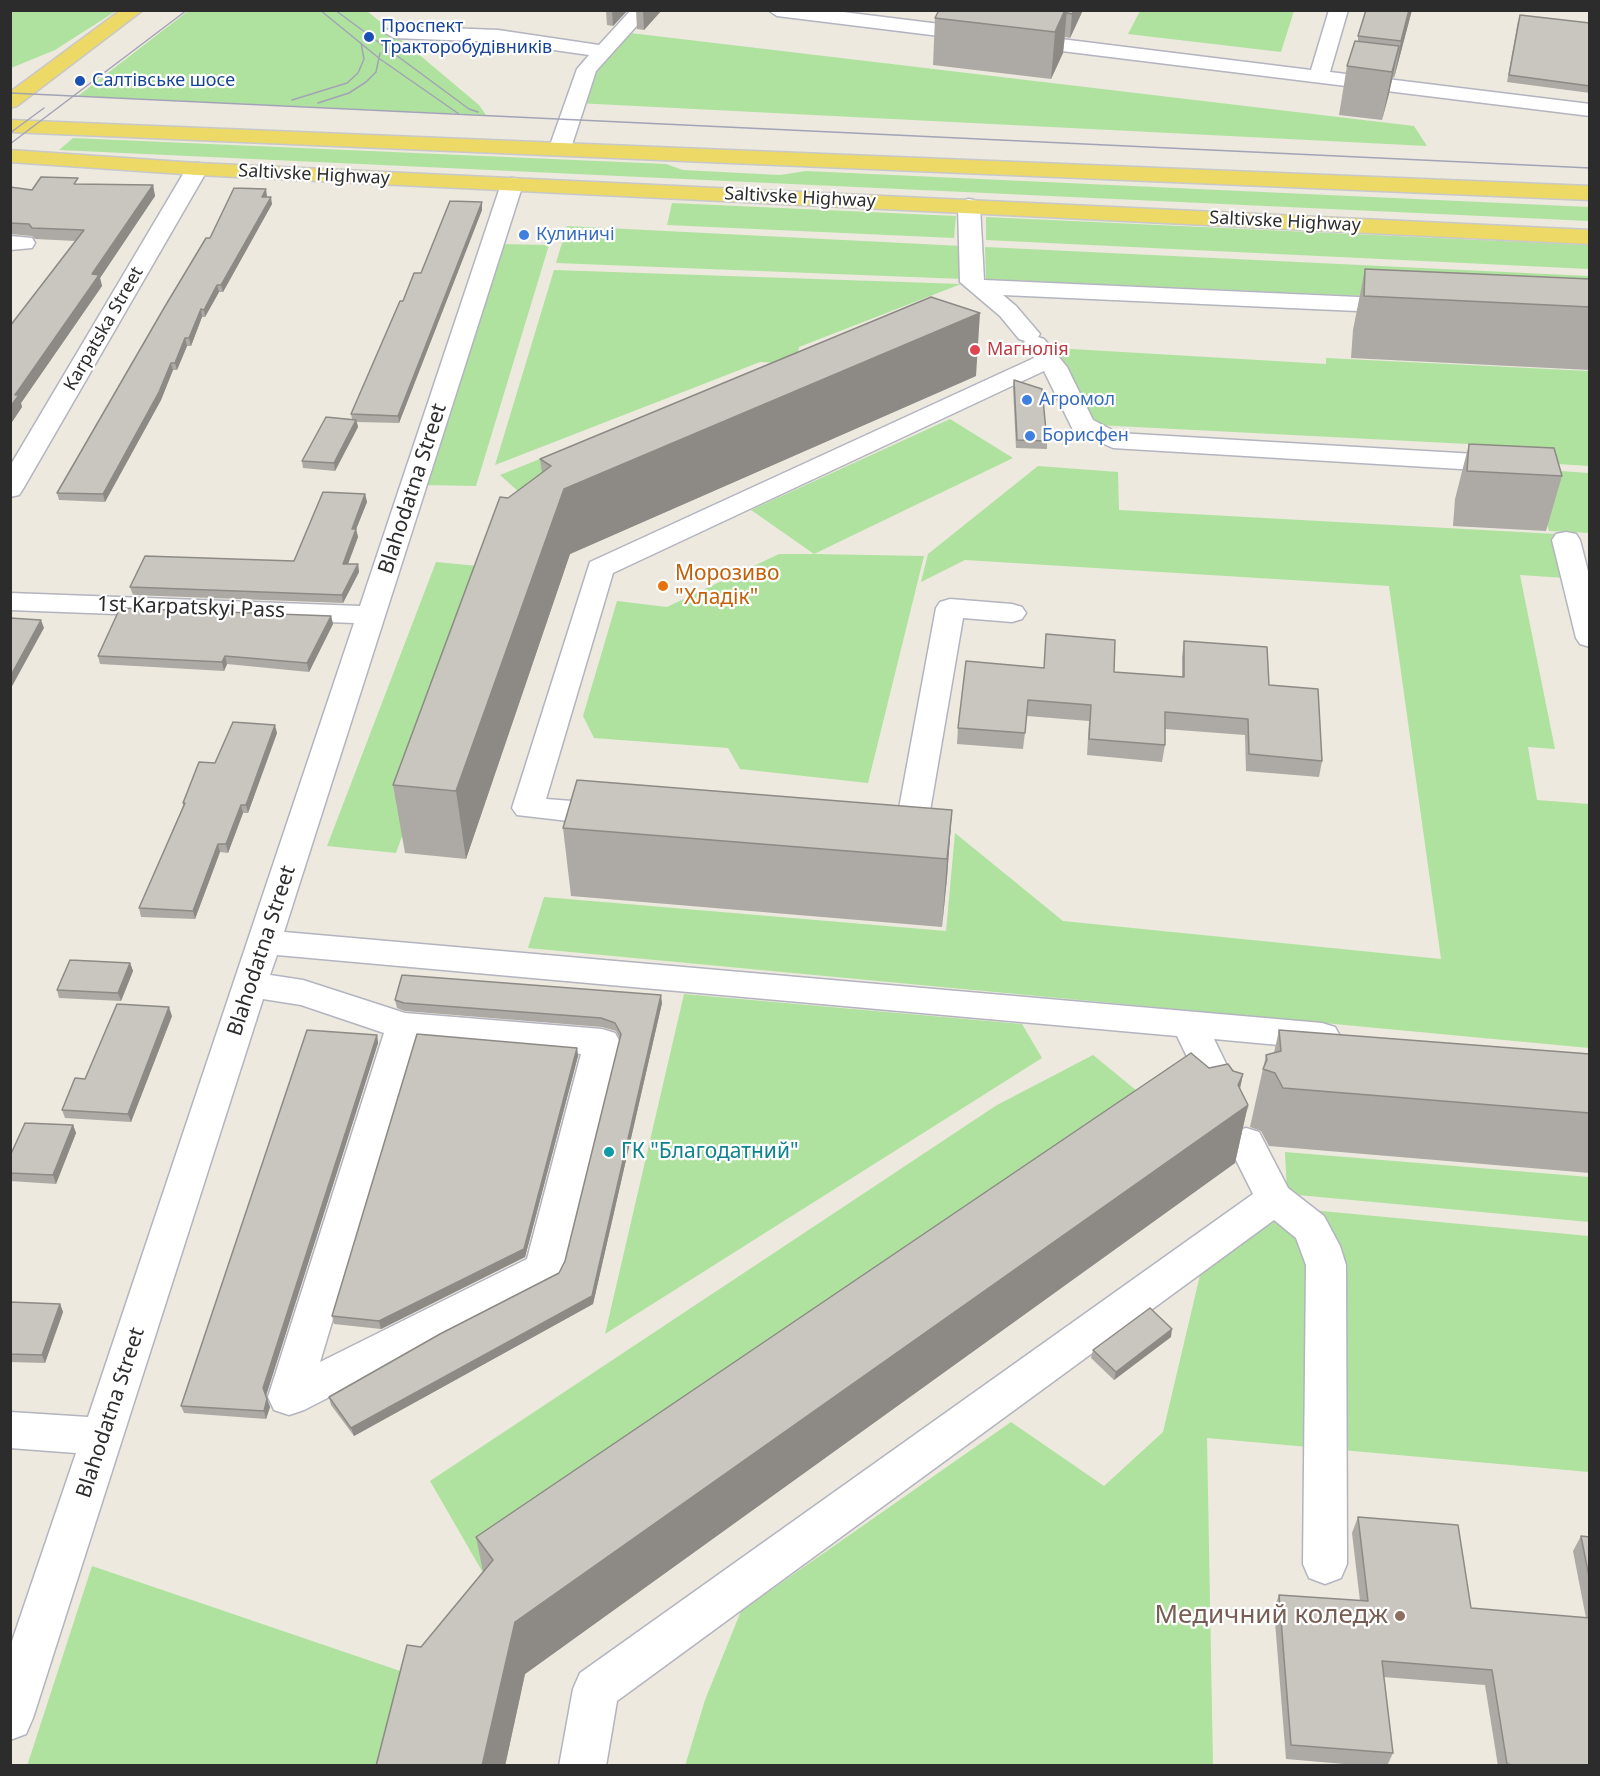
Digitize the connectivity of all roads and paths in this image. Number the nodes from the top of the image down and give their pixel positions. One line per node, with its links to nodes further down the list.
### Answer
1 (134, 10): 8 (main road)
2 (642, 10): 6 (street)
3 (777, 10): 7 (street)
4 (1339, 10): 7 (street)
5 (394, 32): 6 (street)
6 (603, 51): 11 (street)
7 (1319, 75): 9 (street)
8 (10, 102)
9 (1590, 110)
10 (10, 126): 11 (main road, Saltivske Highway)
11 (560, 148): 15 (main road, Saltivske Highway)
12 (10, 156): 13 (main road, Saltivske Highway)
13 (197, 169): 14 (main road, Saltivske Highway); 22 (street, Karpatska Street)
14 (512, 184): 16 (main road, Saltivske Highway); 26 (street, Blahodatna Street)
15 (1590, 193)
16 (969, 206): 17 (main road, Saltivske Highway); 18 (street)
17 (1590, 237)
18 (977, 287): 19 (street); 20 (street)
19 (1425, 307)
20 (1038, 346): 21 (street); 28 (street)
21 (1530, 465)
22 (10, 489)
23 (1566, 540): 27 (street)
24 (10, 601): 26 (street, 1st Karpatskyi Pass)
25 (1012, 613): 29 (street)
26 (372, 615): 30 (street, Blahodatna Street)
27 (1590, 638)
28 (635, 817)
29 (873, 837)
30 (264, 942): 31 (street, Blahodatna Street); 32 (street)
31 (250, 986): 33 (street); 37 (street, Blahodatna Street)
32 (1189, 1024): 34 (street); 35 (street)
33 (404, 1026): 33 (street)
34 (1354, 1039)
35 (1274, 1199): 38 (street); 40 (street)
36 (10, 1430): 37 (street)
37 (103, 1437): 39 (street, Blahodatna Street)
38 (1325, 1564)
39 (10, 1718)
40 (582, 1766)

